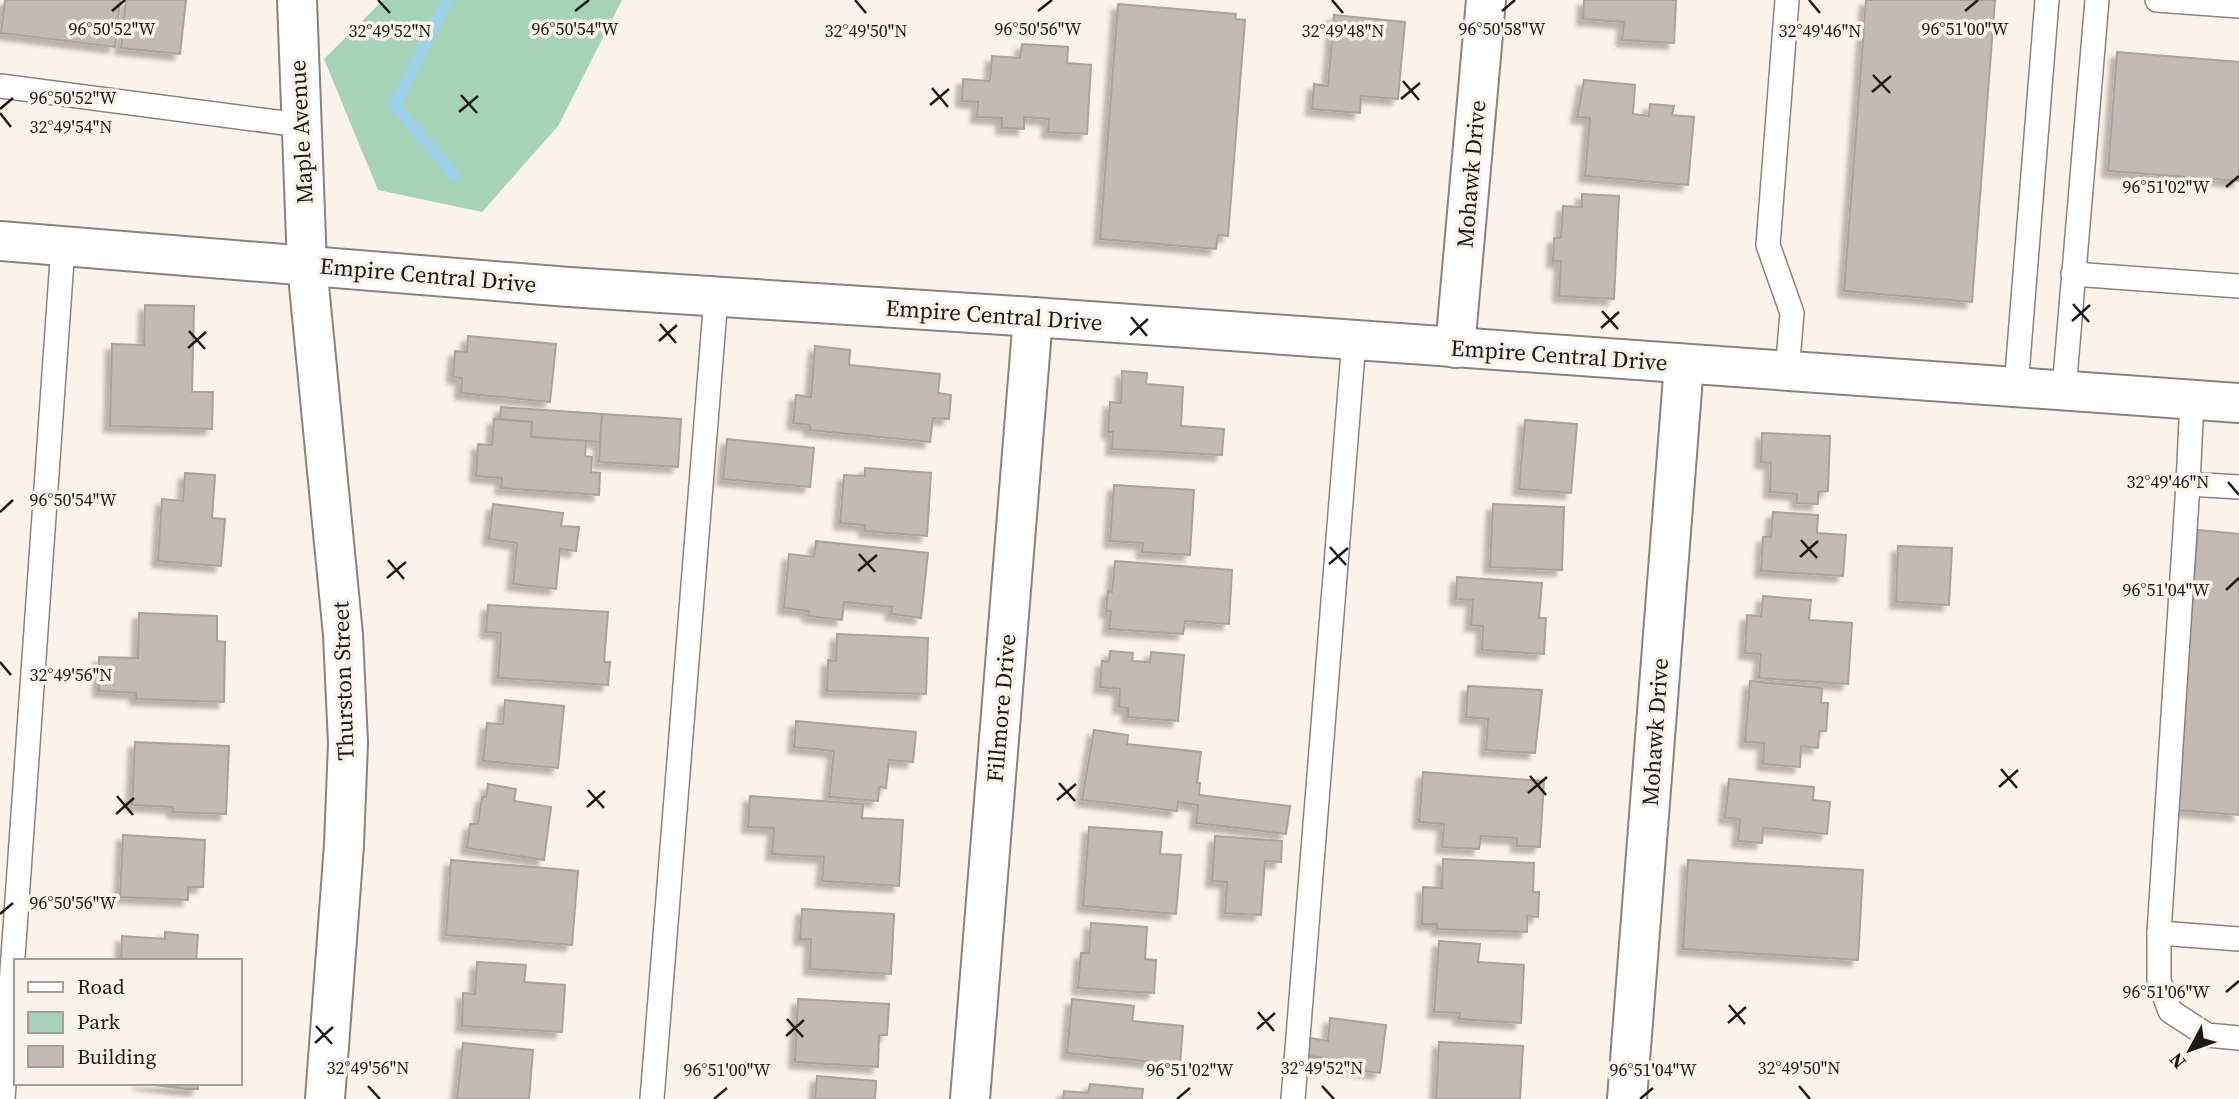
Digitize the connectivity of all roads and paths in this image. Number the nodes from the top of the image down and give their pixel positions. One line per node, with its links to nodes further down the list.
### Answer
1 (297, 0): 9 (street, Maple Avenue)
2 (1486, 0): 18 (street, Mohawk Drive)
3 (1787, 0): 20 (lane)
4 (2047, 0): 21 (lane)
5 (2097, 0): 13 (lane)
6 (2157, 0): 7 (lane)
7 (2239, 6)
8 (0, 86): 9 (lane)
9 (300, 125): 12 (street, Maple Avenue)
10 (0, 241): 11 (street, Empire Central Drive)
11 (64, 246): 12 (street, Empire Central Drive); 30 (lane)
12 (307, 265): 15 (street, Empire Central Drive); 31 (street, Thurston Street)
13 (2073, 274): 14 (lane); 22 (lane)
14 (2239, 286)
15 (716, 297): 16 (street, Empire Central Drive); 32 (lane)
16 (1033, 317): 17 (street, Empire Central Drive); 33 (street, Fillmore Drive)
17 (1354, 340): 18 (street, Empire Central Drive); 34 (lane)
18 (1455, 348): 19 (street, Empire Central Drive)
19 (1684, 364): 20 (street, Empire Central Drive); 35 (street, Mohawk Drive)
20 (1787, 372): 21 (street, Empire Central Drive)
21 (2016, 387): 22 (street, Empire Central Drive)
22 (2064, 390): 23 (street, Empire Central Drive)
23 (2192, 400): 24 (street, Empire Central Drive); 25 (lane)
24 (2239, 403)
25 (2188, 484): 26 (lane); 27 (lane)
26 (2239, 487)
27 (2159, 933): 28 (lane); 29 (lane)
28 (2239, 939)
29 (2239, 1038)
30 (3, 1099)
31 (325, 1099)
32 (652, 1099)
33 (970, 1099)
34 (1293, 1099)
35 (1627, 1099)

